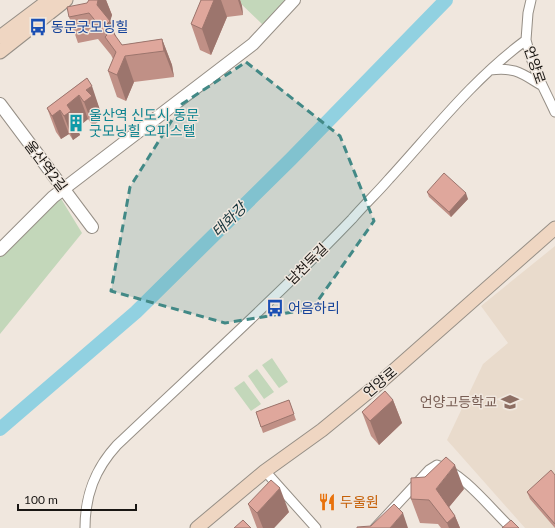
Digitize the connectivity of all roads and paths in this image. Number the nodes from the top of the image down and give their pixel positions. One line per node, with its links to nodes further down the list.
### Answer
1 (49, 0): 5 (main road)
2 (66, 0): 7 (main road)
3 (294, 0): 12 (street)
4 (531, 0): 6 (street)
5 (0, 37)
6 (526, 40): 8 (street, 남천둑길); 9 (street, 언양로)
7 (0, 52)
8 (490, 70): 9 (street); 17 (street, 남천둑길)
9 (541, 85): 11 (street, 언양로)
10 (0, 104): 12 (street, 울산역2길)
11 (555, 112)
12 (63, 189): 13 (street, 울산역2길); 15 (street)
13 (92, 227)
14 (555, 228): 16 (main road, 언양로)
15 (0, 250)
16 (265, 471): 18 (main road, 언양로); 19 (street)
17 (85, 528)
18 (198, 528)
19 (316, 528)
20 (375, 528): 21 (street)
21 (511, 528)

